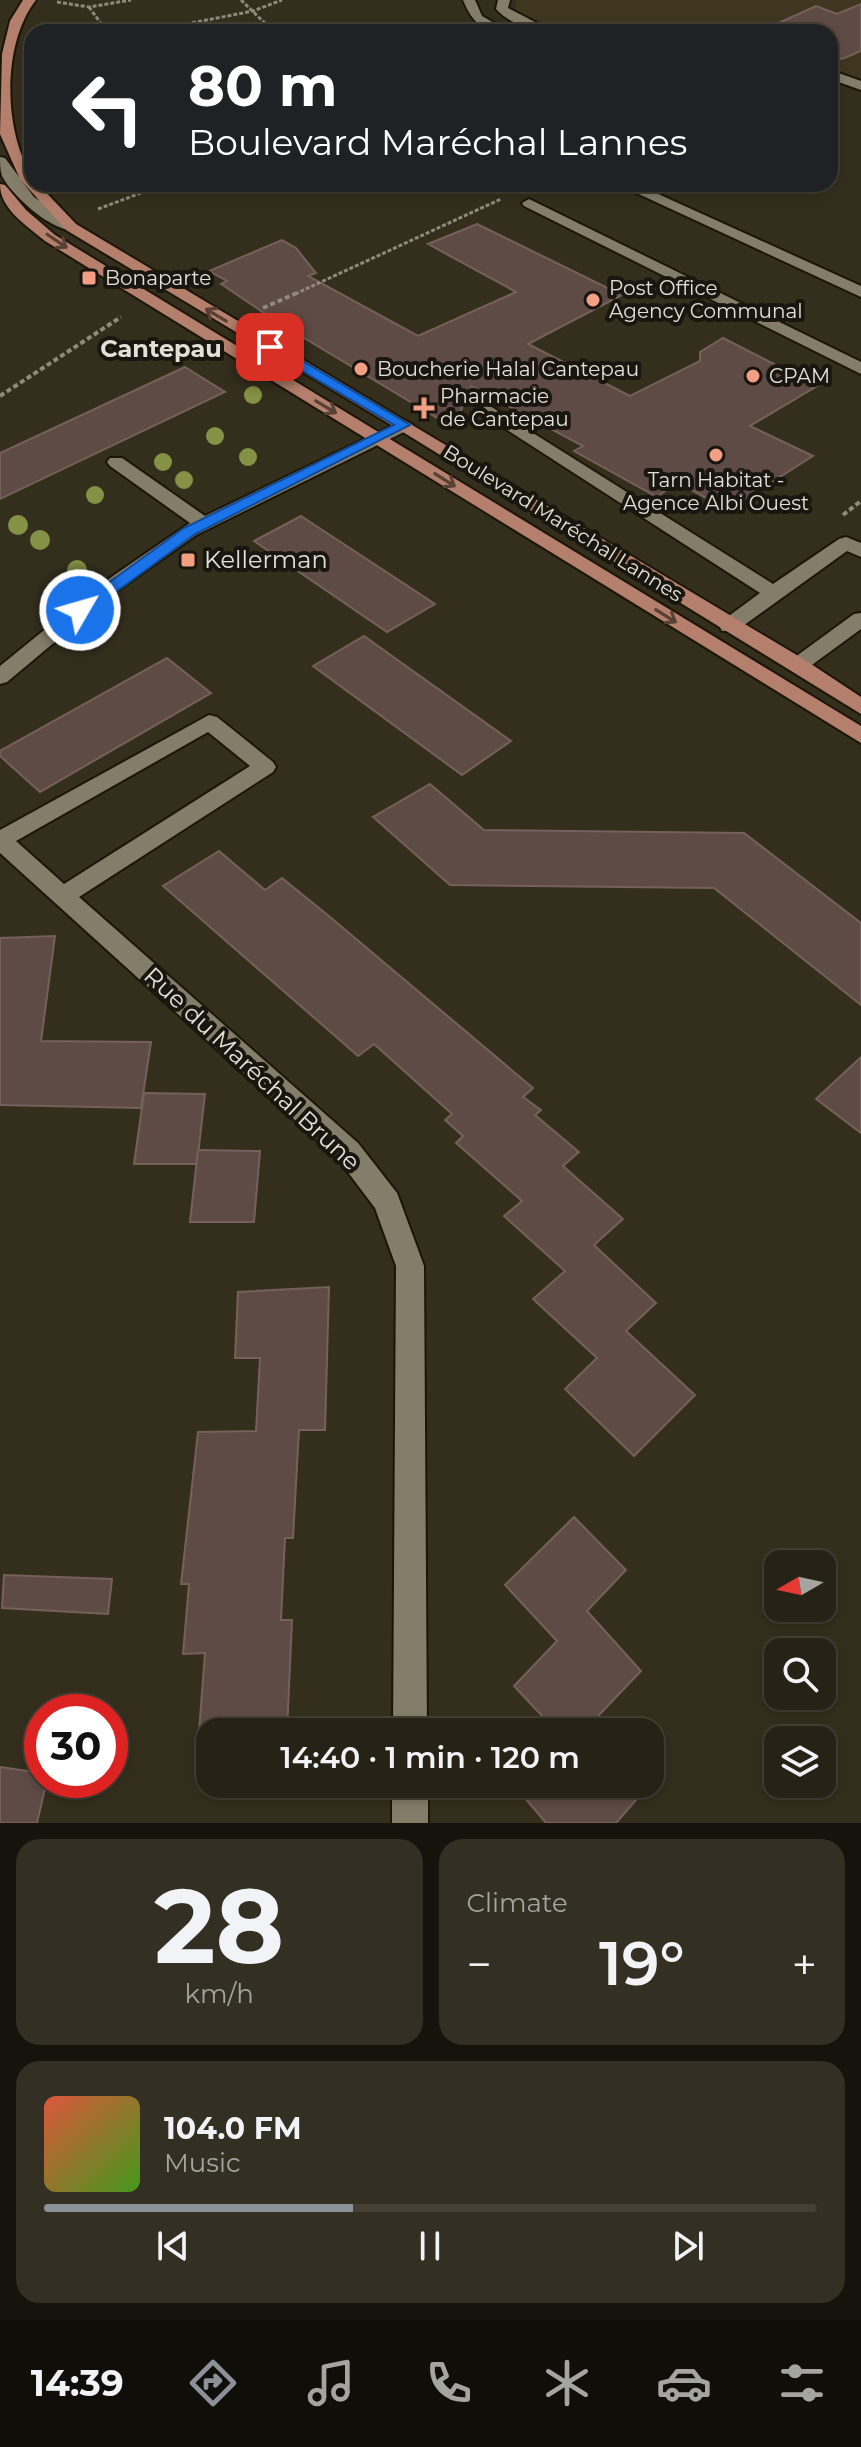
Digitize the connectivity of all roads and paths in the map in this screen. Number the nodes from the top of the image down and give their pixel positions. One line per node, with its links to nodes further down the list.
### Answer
1 (30, 0): 17 (main road, Boulevard Maréchal Lannes)
2 (49, 0): 8 (path)
3 (131, 0): 8 (path)
4 (241, 0): 9 (path)
5 (282, 0): 9 (path)
6 (470, 5): 7 (street); 13 (street)
7 (503, 5): 14 (street)
8 (89, 7): 10 (path)
9 (253, 11): 11 (path); 12 (path)
10 (101, 24)
11 (186, 24)
12 (266, 24)
13 (489, 24)
14 (528, 24)
15 (838, 77): 16 (street)
16 (861, 86)
17 (2, 127): 19 (main road, Boulevard Maréchal Lannes)
18 (0, 160): 26 (street)
19 (24, 175)
20 (0, 188): 29 (main road, Boulevard Maréchal Lannes, one-way to 29)
21 (36, 192): 26 (main road, Boulevard Maréchal Lannes)
22 (146, 192): 26 (path)
23 (642, 192): 27 (street)
24 (512, 195): 28 (path)
25 (529, 203): 30 (street)
26 (68, 224): 33 (main road, Boulevard Maréchal Lannes, one-way to 26)
27 (861, 292)
28 (282, 299)
29 (159, 306): 31 (path); 34 (main road, Boulevard Maréchal Lannes, one-way to 34)
30 (861, 369)
31 (0, 396)
32 (490, 411): 38 (street)
33 (404, 425): 34 (street); 40 (main road, Boulevard Maréchal Lannes)
34 (379, 439): 36 (street); 44 (main road, Boulevard Maréchal Lannes, one-way to 44)
35 (116, 462): 36 (street)
36 (204, 524): 42 (street)
37 (861, 551): 38 (street)
38 (773, 593): 40 (street)
39 (861, 619): 41 (street)
40 (729, 626): 41 (main road, Boulevard Maréchal Lannes)
41 (798, 665): 43 (main road, Boulevard Maréchal Lannes)
42 (3, 670)
43 (861, 707)
44 (861, 736)
45 (0, 840): 46 (street, Rue du Maréchal Brune); 46 (street)
46 (63, 896): 47 (street, Rue du Maréchal Brune)
47 (410, 1718)
48 (410, 1798): 49 (street)
49 (410, 1823)

